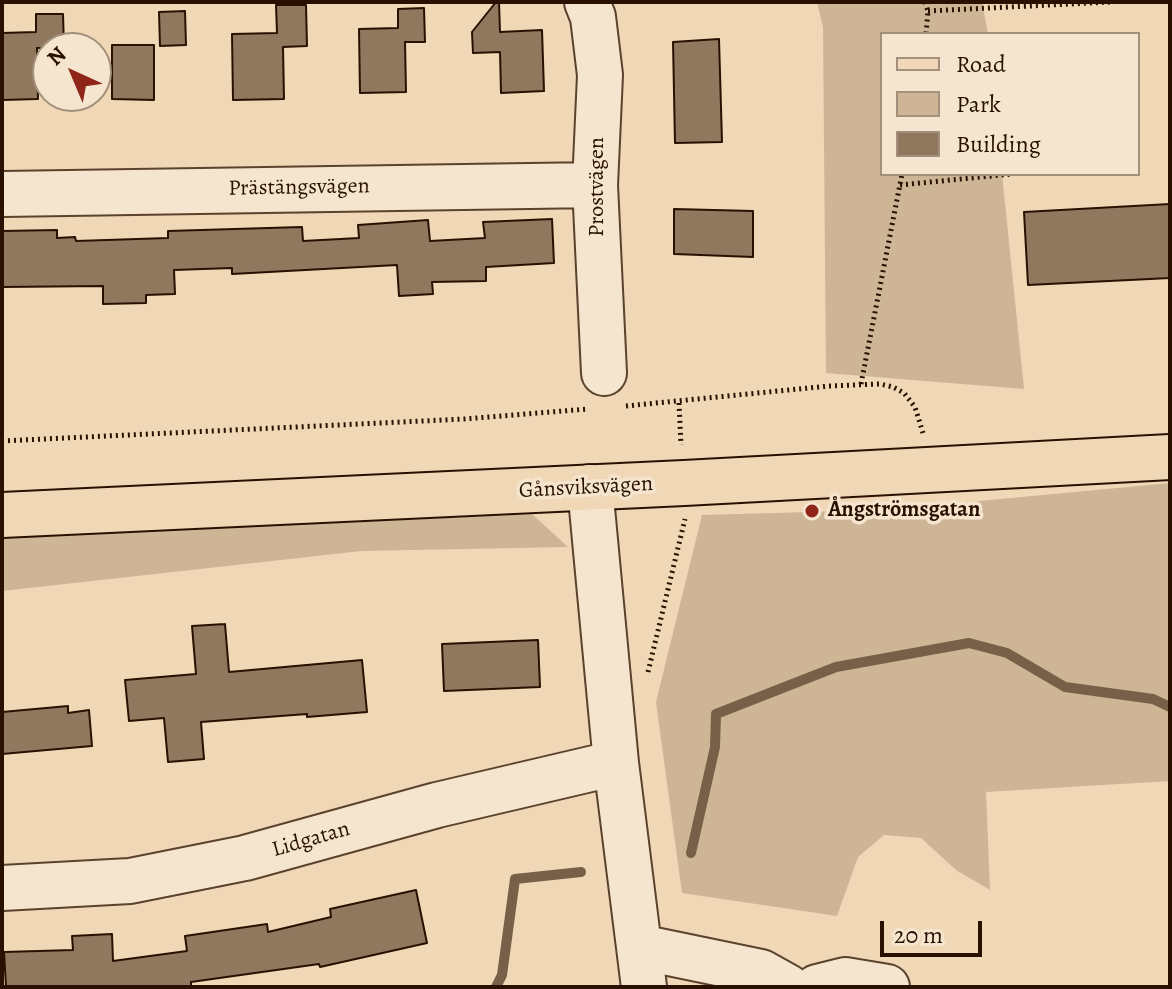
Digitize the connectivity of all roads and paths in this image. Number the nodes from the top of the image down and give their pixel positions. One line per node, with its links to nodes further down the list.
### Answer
1 (587, 2): 8 (street, Prostvägen)
2 (925, 2): 4 (path)
3 (1111, 2): 4 (path)
4 (928, 11): 5 (path)
5 (926, 32)
6 (902, 176): 9 (path)
7 (992, 176): 9 (path)
8 (595, 185): 10 (street, Prästängsvägen); 12 (street, Prostvägen)
9 (900, 185): 11 (path)
10 (2, 194)
11 (861, 384): 13 (path); 17 (path)
12 (604, 396): 13 (path); 14 (path)
13 (679, 402): 16 (path)
14 (2, 441)
15 (1170, 457): 17 (main road, Gånsviksvägen)
16 (682, 459)
17 (934, 470): 18 (main road, Gånsviksvägen)
18 (590, 487): 20 (main road, Gånsviksvägen); 22 (street)
19 (685, 512): 21 (path)
20 (2, 515)
21 (646, 680)
22 (616, 763): 23 (street, Lidgatan); 24 (street)
23 (2, 888)
24 (642, 967): 25 (street)
25 (788, 987)
26 (817, 987): 27 (street)
27 (887, 987)

